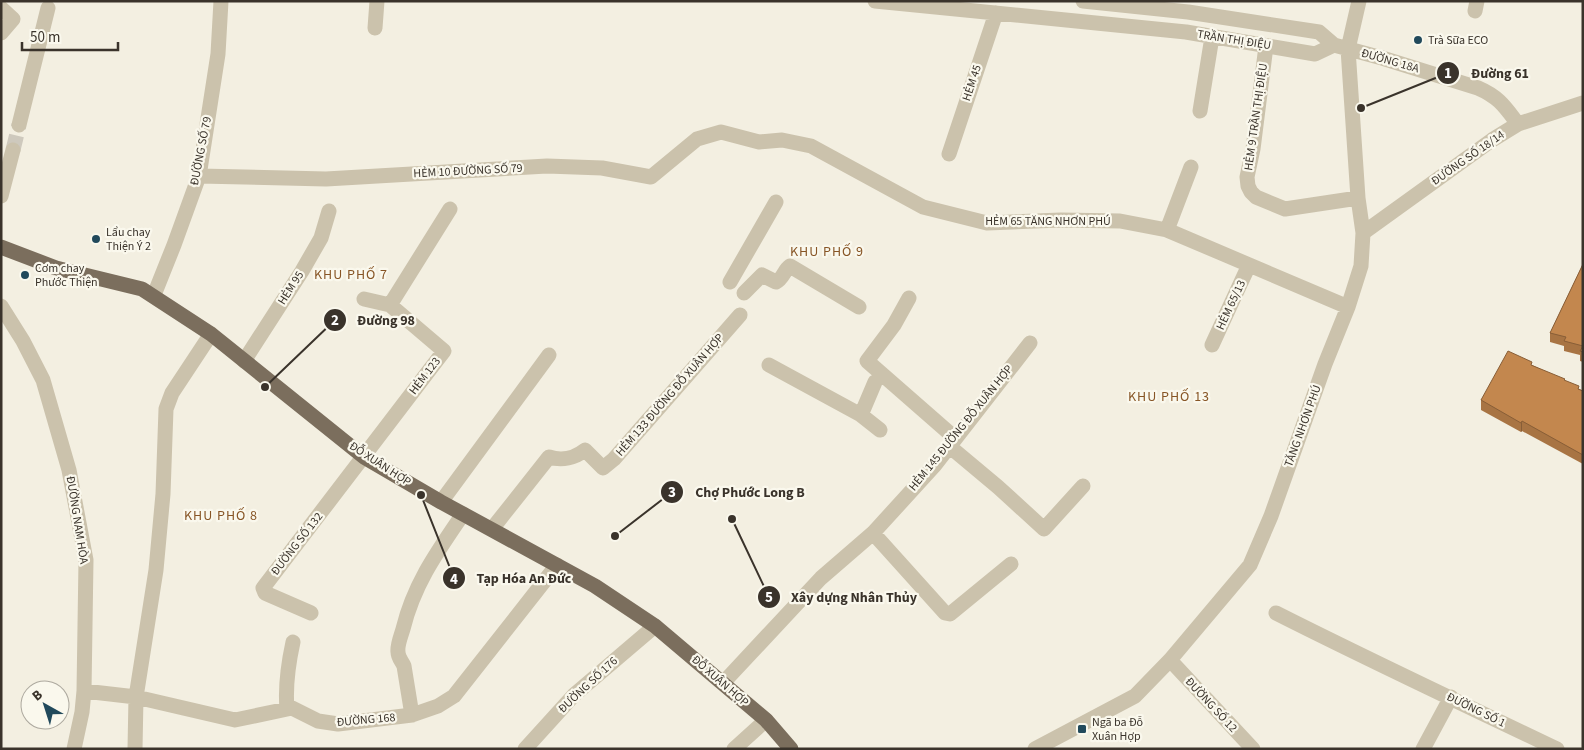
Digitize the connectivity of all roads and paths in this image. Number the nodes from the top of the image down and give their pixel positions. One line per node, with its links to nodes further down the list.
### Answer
1 (221, 1): 25 (street, ĐƯỜNG SỐ 79)
2 (377, 1): 11 (street)
3 (875, 1): 6 (street, TRẦN THỊ ĐIỆU)
4 (1084, 1): 7 (street, TRẦN THỊ ĐIỆU)
5 (1359, 1): 16 (street, TĂNG NHƠN PHÚ)
6 (894, 2): 10 (street, TRẦN THỊ ĐIỆU)
7 (1189, 6): 12 (street); 16 (street, TRẦN THỊ ĐIỆU)
8 (1, 8): 13 (street)
9 (48, 8): 20 (street)
10 (996, 13): 12 (street, TRẦN THỊ ĐIỆU); 23 (street, HẺM 45)
11 (375, 28)
12 (1186, 32): 14 (street, TRẦN THỊ ĐIỆU)
13 (1, 33)
14 (1212, 37): 15 (street, TRẦN THỊ ĐIỆU); 18 (street)
15 (1266, 46): 16 (street, TRẦN THỊ ĐIỆU); 27 (street, HẺM 9 TRẦN THỊ ĐIỆU)
16 (1341, 47): 19 (street, ĐƯỜNG 18A); 27 (street, TĂNG NHƠN PHÚ)
17 (1583, 103): 19 (street, ĐƯỜNG SỐ 18/14)
18 (1200, 111)
19 (1518, 124): 32 (street, ĐƯỜNG SỐ 18/14)
20 (19, 125)
21 (721, 132): 25 (street, HẺM 10 ĐƯỜNG SỐ 79); 31 (street, HẺM 65 TĂNG NHƠN PHÚ)
22 (12, 150): 26 (street)
23 (949, 154)
24 (1191, 167): 31 (street)
25 (199, 176): 37 (street, ĐƯỜNG SỐ 79)
26 (1, 196)
27 (1358, 198): 32 (street, TĂNG NHƠN PHÚ)
28 (776, 202): 35 (street)
29 (450, 209): 41 (street)
30 (329, 211): 49 (street, HẺM 95)
31 (1167, 230): 34 (street, HẺM 65 TĂNG NHƠN PHÚ)
32 (1363, 233): 43 (street, TĂNG NHƠN PHÚ)
33 (1, 247): 37 (main road, ĐỖ XUÂN HỢP)
34 (1249, 266): 43 (street, HẺM 65 TĂNG NHƠN PHÚ); 47 (street, HẺM 65/13)
35 (730, 282)
36 (744, 294): 42 (street)
37 (154, 295): 45 (main road, ĐỖ XUÂN HỢP)
38 (909, 298): 54 (street)
39 (364, 299): 41 (street, HẺM 123)
40 (1, 306): 69 (street, ĐƯỜNG NAM HÒA)
41 (390, 306): 55 (street, HẺM 123)
42 (859, 307)
43 (1348, 307): 67 (street, TĂNG NHƠN PHÚ)
44 (740, 315): 59 (street, HẺM 133 ĐƯỜNG ĐỖ XUÂN HỢP)
45 (211, 334): 49 (main road, ĐỖ XUÂN HỢP); 70 (street)
46 (1030, 343): 54 (street, HẺM 145 ĐƯỜNG ĐỖ XUÂN HỢP)
47 (1212, 345)
48 (549, 355): 57 (street)
49 (244, 362): 55 (main road, ĐỖ XUÂN HỢP)
50 (768, 364): 52 (street)
51 (875, 382): 52 (street)
52 (861, 415): 53 (street)
53 (880, 430)
54 (952, 442): 56 (street); 60 (street, HẺM 145 ĐƯỜNG ĐỖ XUÂN HỢP)
55 (364, 456): 57 (main road, ĐỖ XUÂN HỢP); 63 (street, ĐƯỜNG SỐ 132)
56 (1083, 486)
57 (441, 502): 58 (main road, ĐỖ XUÂN HỢP)
58 (463, 514): 59 (main road, ĐỖ XUÂN HỢP); 73 (street)
59 (492, 529): 62 (main road, ĐỖ XUÂN HỢP)
60 (873, 533): 61 (street); 68 (street, HẺM 145 ĐƯỜNG ĐỖ XUÂN HỢP)
61 (1010, 564)
62 (557, 565): 65 (main road, ĐỖ XUÂN HỢP); 73 (street, ĐƯỜNG 168)
63 (311, 613)
64 (1276, 614): 71 (street, ĐƯỜNG SỐ 1)
65 (655, 626): 68 (main road, ĐỖ XUÂN HỢP); 77 (street, ĐƯỜNG SỐ 176)
66 (293, 642): 72 (street)
67 (1170, 660): 80 (street, TĂNG NHƠN PHÚ); 81 (street, ĐƯỜNG SỐ 12)
68 (723, 683): 74 (main road, ĐỖ XUÂN HỢP)
69 (84, 691): 70 (street); 75 (street, ĐƯỜNG NAM HÒA)
70 (136, 697): 72 (street); 76 (street)
71 (1451, 697): 82 (street); 83 (street, ĐƯỜNG SỐ 1)
72 (286, 709): 73 (street, ĐƯỜNG 168)
73 (412, 715)
74 (766, 720): 78 (street); 79 (main road, ĐỖ XUÂN HỢP)
75 (74, 749)
76 (135, 749)
77 (525, 749)
78 (734, 749)
79 (790, 749)
80 (1035, 749)
81 (1253, 749)
82 (1423, 749)
83 (1557, 749)

